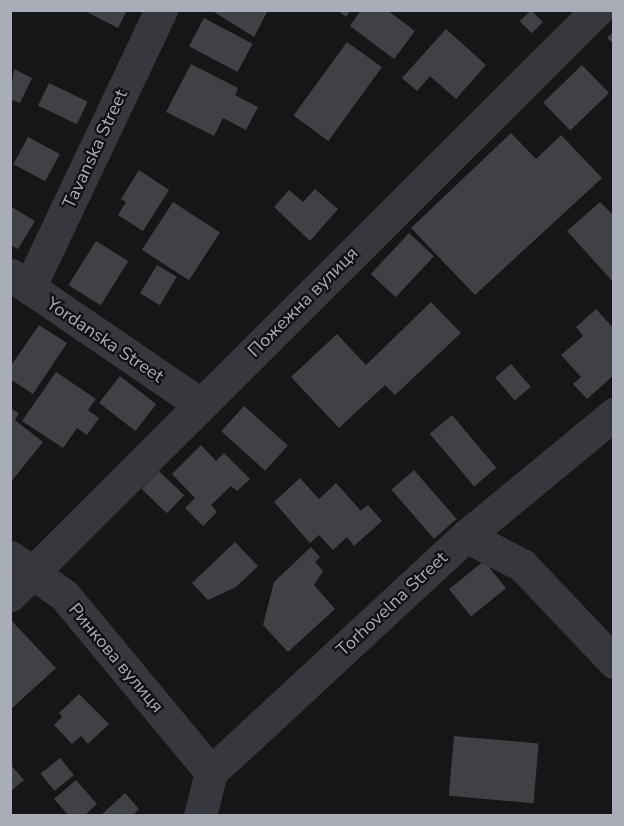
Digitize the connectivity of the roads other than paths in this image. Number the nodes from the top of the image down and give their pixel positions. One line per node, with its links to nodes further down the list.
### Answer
1 (161, 10): 3 (street, Tavanska Street)
2 (597, 10): 4 (street, Пожежна вулиця)
3 (20, 282): 4 (street, Yordanska Street)
4 (201, 404): 7 (street, Пожежна вулиця)
5 (614, 414): 6 (street, Torhovelna Street)
6 (466, 536): 9 (street); 10 (street, Torhovelna Street)
7 (22, 565): 8 (street, Пожежна вулиця); 10 (street, Ринкова вулиця)
8 (10, 595)
9 (614, 662)
10 (211, 772): 11 (street)
11 (200, 816)

